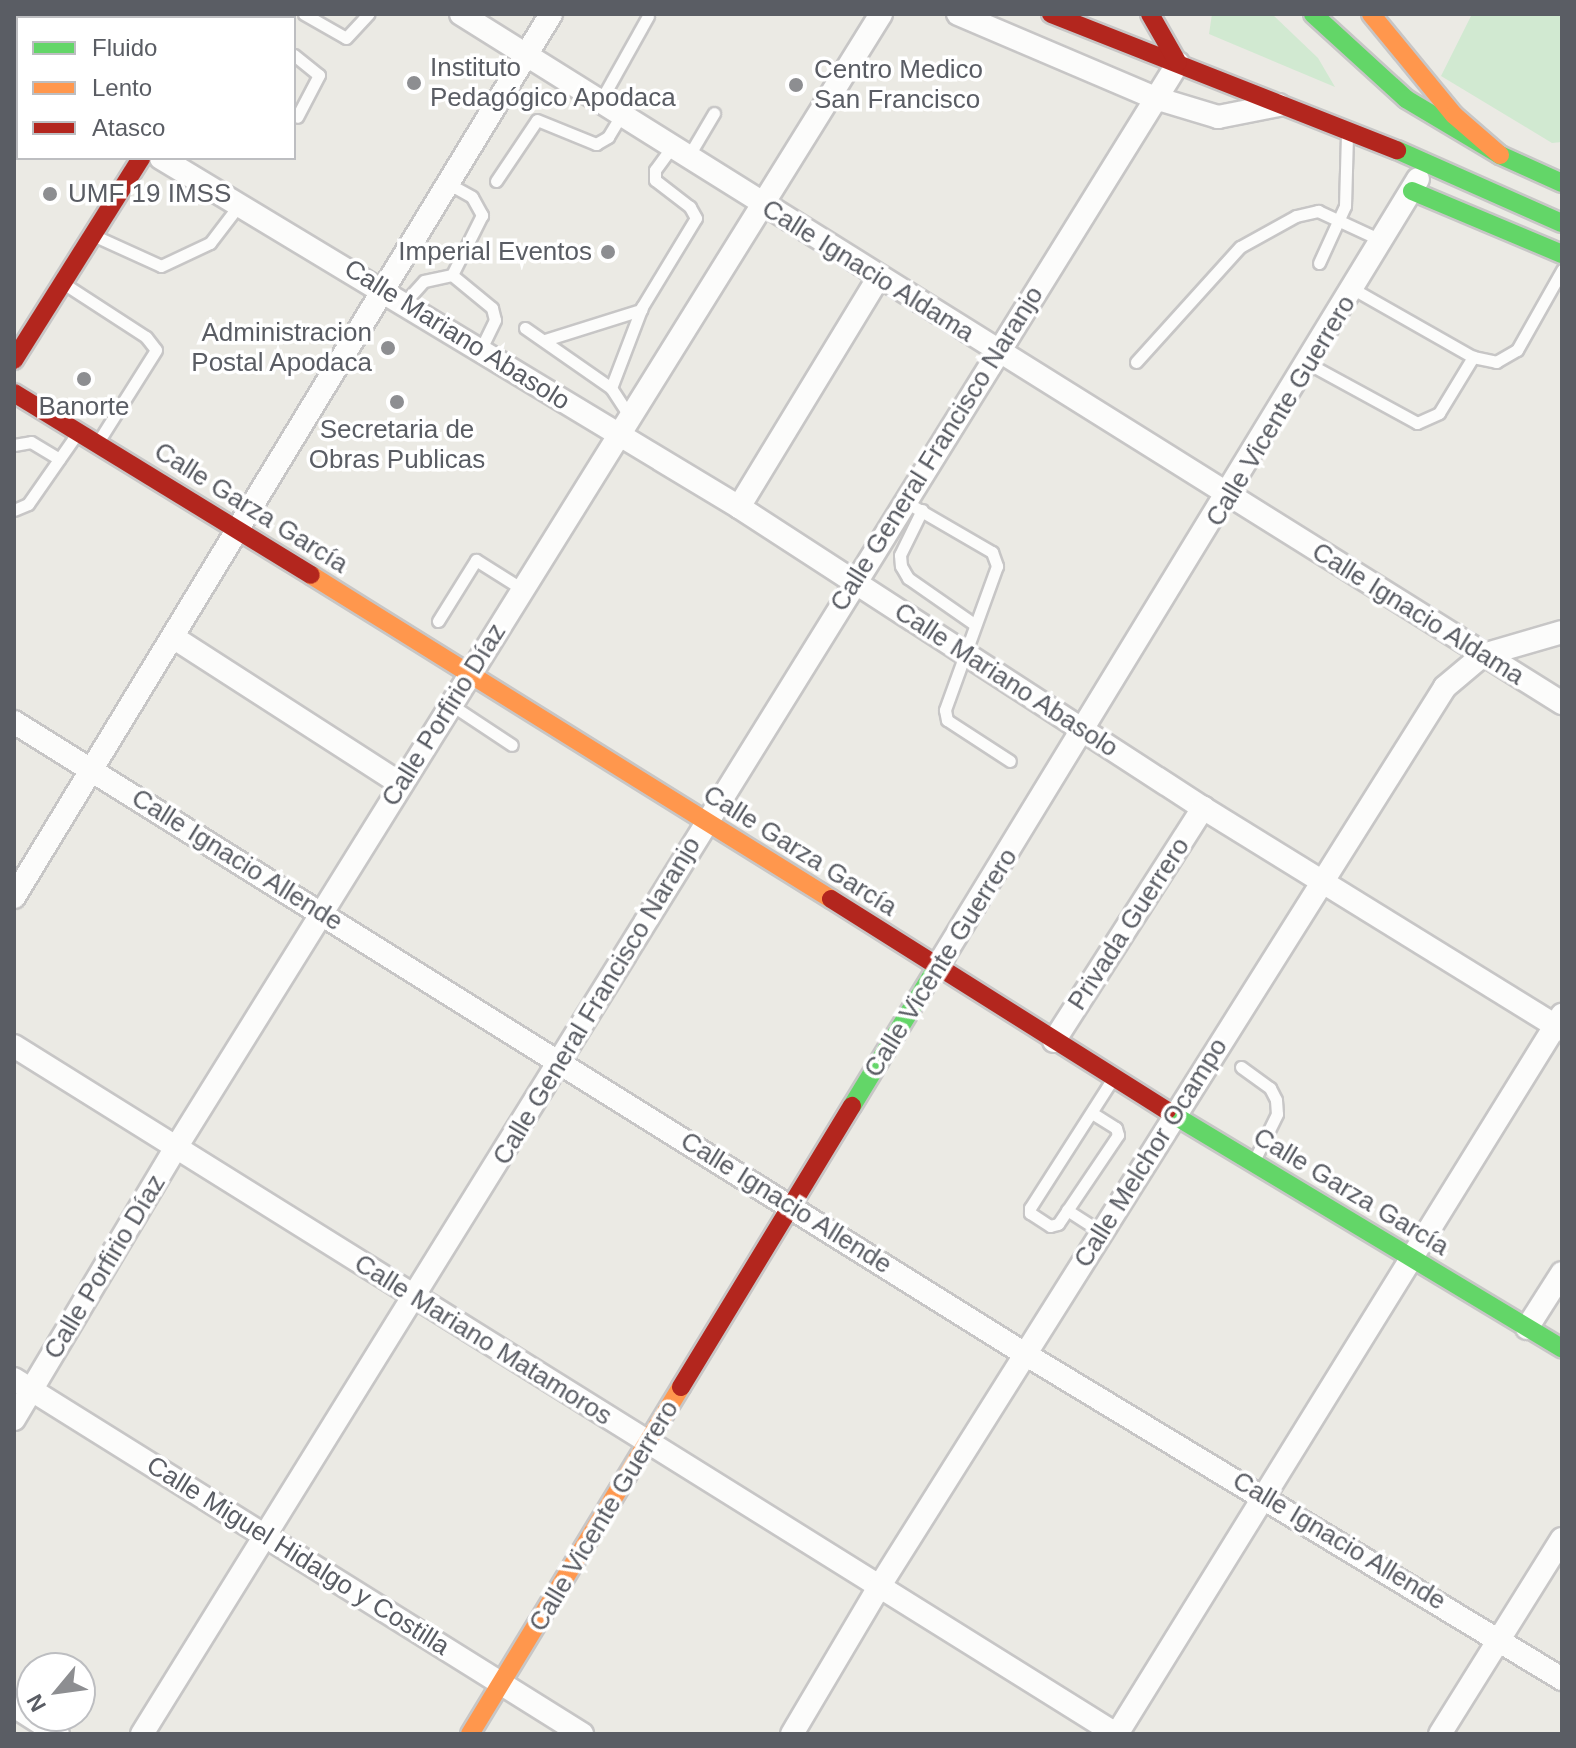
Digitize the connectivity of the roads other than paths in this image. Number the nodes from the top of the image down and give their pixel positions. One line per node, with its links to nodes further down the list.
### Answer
1 (304, 14): 2 (lane)
2 (368, 14)
3 (461, 14): 12 (street, Calle Ignacio Aldama)
4 (551, 14): 12 (street)
5 (881, 14): 32 (street, Calle Porfirio Díaz)
6 (958, 14): 15 (street)
7 (1051, 14): 14 (main road)
8 (1150, 14): 14 (main road)
9 (1313, 14): 23 (main road)
10 (648, 16): 16 (lane)
11 (1376, 19): 23 (main road)
12 (526, 55): 16 (street, Calle Ignacio Aldama); 29 (street)
13 (296, 57): 20 (lane)
14 (1178, 63): 15 (street, Calle General Francisco Naranjo); 17 (main road)
15 (1155, 98): 17 (street); 50 (street, Calle General Francisco Naranjo)
16 (600, 102): 19 (street, Calle Ignacio Aldama)
17 (1279, 105): 21 (main road)
18 (714, 113): 22 (lane)
19 (621, 115): 22 (street, Calle Ignacio Aldama); 27 (lane)
20 (297, 117)
21 (1346, 128): 26 (main road); 33 (lane)
22 (679, 152): 32 (street, Calle Ignacio Aldama); 46 (lane)
23 (1500, 155): 28 (main road)
24 (140, 160): 35 (main road)
25 (164, 160): 31 (street, Calle Mariano Abasolo)
26 (1425, 166): 30 (street, Calle Vicente Guerrero); 34 (main road)
27 (496, 181)
28 (1562, 183)
29 (449, 184): 40 (lane); 43 (street)
30 (1412, 191): 36 (street, Calle Vicente Guerrero); 37 (main road)
31 (239, 205): 35 (lane); 43 (street, Calle Mariano Abasolo)
32 (762, 205): 41 (street, Calle Ignacio Aldama); 57 (street, Calle Porfirio Díaz)
33 (1340, 221): 36 (lane); 38 (lane); 53 (lane)
34 (1562, 223)
35 (92, 235): 42 (main road)
36 (1383, 241): 44 (street, Calle Vicente Guerrero)
37 (1562, 254)
38 (1319, 263)
39 (1562, 270): 51 (lane)
40 (452, 275): 45 (lane); 49 (lane)
41 (879, 277): 50 (street, Calle Ignacio Aldama); 64 (street)
42 (62, 282): 52 (main road); 59 (lane)
43 (385, 289): 45 (street, Calle Mariano Abasolo); 66 (street)
44 (1355, 290): 51 (lane); 54 (street, Calle Vicente Guerrero)
45 (405, 302): 49 (street, Calle Mariano Abasolo)
46 (641, 310): 48 (lane); 55 (lane)
47 (525, 328): 48 (lane)
48 (545, 340): 55 (lane)
49 (481, 349): 57 (street, Calle Mariano Abasolo)
50 (997, 351): 62 (street, Calle Ignacio Aldama); 63 (street, Calle General Francisco Naranjo)
51 (1473, 357): 54 (lane)
52 (14, 360)
53 (1136, 362)
54 (1309, 364): 62 (street, Calle Vicente Guerrero)
55 (611, 388): 57 (lane)
56 (14, 393): 58 (main road, Calle Garza García)
57 (625, 427): 64 (street, Calle Mariano Abasolo); 68 (street, Calle Porfirio Díaz)
58 (79, 431): 59 (main road, Calle Garza García); 61 (lane)
59 (98, 442): 66 (main road, Calle Garza García)
60 (14, 445): 61 (lane)
61 (59, 459): 65 (lane)
62 (1228, 496): 74 (street, Calle Ignacio Aldama); 79 (street, Calle Vicente Guerrero)
63 (913, 506): 67 (street, Calle General Francisco Naranjo); 70 (lane); 70 (lane)
64 (739, 507): 67 (street, Calle Mariano Abasolo)
65 (14, 510)
66 (238, 533): 72 (street); 75 (main road, Calle Garza García)
67 (854, 581): 73 (street, Calle Mariano Abasolo); 85 (street, Calle General Francisco Naranjo)
68 (522, 589): 69 (lane); 75 (street, Calle Porfirio Díaz)
69 (438, 621)
70 (974, 624): 73 (lane)
71 (1562, 632): 74 (street, Calle Melchor Ocampo)
72 (176, 639): 82 (street); 83 (street)
73 (963, 652): 79 (street, Calle Mariano Abasolo); 81 (lane)
74 (1483, 655): 76 (street, Calle Ignacio Aldama); 86 (street, Calle Melchor Ocampo)
75 (470, 672): 77 (street, Calle Porfirio Díaz); 85 (main road, Calle Garza García)
76 (1562, 703)
77 (450, 704): 80 (lane); 83 (street, Calle Porfirio Díaz)
78 (14, 722): 82 (street, Calle Ignacio Allende)
79 (1084, 731): 84 (street, Calle Mariano Abasolo); 89 (street, Calle Vicente Guerrero)
80 (512, 745)
81 (1010, 761)
82 (94, 769): 87 (street); 88 (street, Calle Ignacio Allende)
83 (401, 784): 88 (street, Calle Porfirio Díaz)
84 (1203, 808): 86 (street, Calle Mariano Abasolo); 91 (street, Privada Guerrero)
85 (705, 823): 89 (main road, Calle Garza García); 93 (street, Calle General Francisco Naranjo)
86 (1323, 882): 90 (street, Calle Mariano Abasolo); 97 (street, Calle Melchor Ocampo)
87 (14, 897)
88 (323, 914): 93 (street, Calle Ignacio Allende); 98 (street, Calle Porfirio Díaz)
89 (937, 967): 91 (main road, Calle Garza García); 100 (main road, Calle Vicente Guerrero)
90 (1560, 1024): 103 (street)
91 (1054, 1041): 95 (main road, Calle Garza García)
92 (14, 1046): 98 (street, Calle Mariano Matamoros)
93 (559, 1062): 100 (street, Calle Ignacio Allende); 105 (street, Calle General Francisco Naranjo)
94 (1241, 1067): 99 (lane)
95 (1114, 1078): 96 (lane); 97 (main road, Calle Garza García)
96 (1092, 1113): 101 (lane); 101 (lane)
97 (1174, 1116): 99 (main road, Calle Garza García); 102 (street, Calle Melchor Ocampo)
98 (177, 1146): 105 (street, Calle Mariano Matamoros); 109 (street, Calle Porfirio Díaz)
99 (1253, 1164): 103 (main road, Calle Garza García)
100 (793, 1206): 108 (street, Calle Ignacio Allende); 111 (main road, Calle Vicente Guerrero)
101 (1067, 1210): 102 (lane)
102 (1101, 1232): 108 (street, Calle Melchor Ocampo)
103 (1411, 1259): 106 (main road, Calle Garza García); 112 (street)
104 (1562, 1273): 106 (street)
105 (416, 1298): 111 (street, Calle Mariano Matamoros); 113 (street, Calle General Francisco Naranjo)
106 (1527, 1328): 107 (main road, Calle Garza García)
107 (1562, 1348)
108 (1025, 1354): 112 (street, Calle Ignacio Allende); 115 (street, Calle Melchor Ocampo)
109 (23, 1384): 110 (street, Calle Porfirio Díaz); 113 (street, Calle Miguel Hidalgo y Costilla)
110 (14, 1419)
111 (648, 1443): 115 (street, Calle Mariano Matamoros); 118 (main road, Calle Vicente Guerrero)
112 (1265, 1495): 116 (street, Calle Ignacio Allende); 125 (street)
113 (267, 1537): 118 (street, Calle Miguel Hidalgo y Costilla); 121 (street, Calle General Francisco Naranjo)
114 (1562, 1539): 116 (street)
115 (879, 1587): 124 (street, Calle Melchor Ocampo); 125 (street, Calle Mariano Matamoros)
116 (1500, 1640): 117 (street, Calle Ignacio Allende); 126 (street)
117 (1562, 1679)
118 (502, 1684): 122 (main road, Calle Vicente Guerrero); 123 (street, Calle Miguel Hidalgo y Costilla)
119 (14, 1706): 120 (street)
120 (58, 1734)
121 (142, 1734)
122 (470, 1734)
123 (582, 1734)
124 (792, 1734)
125 (1116, 1734)
126 (1440, 1734)

